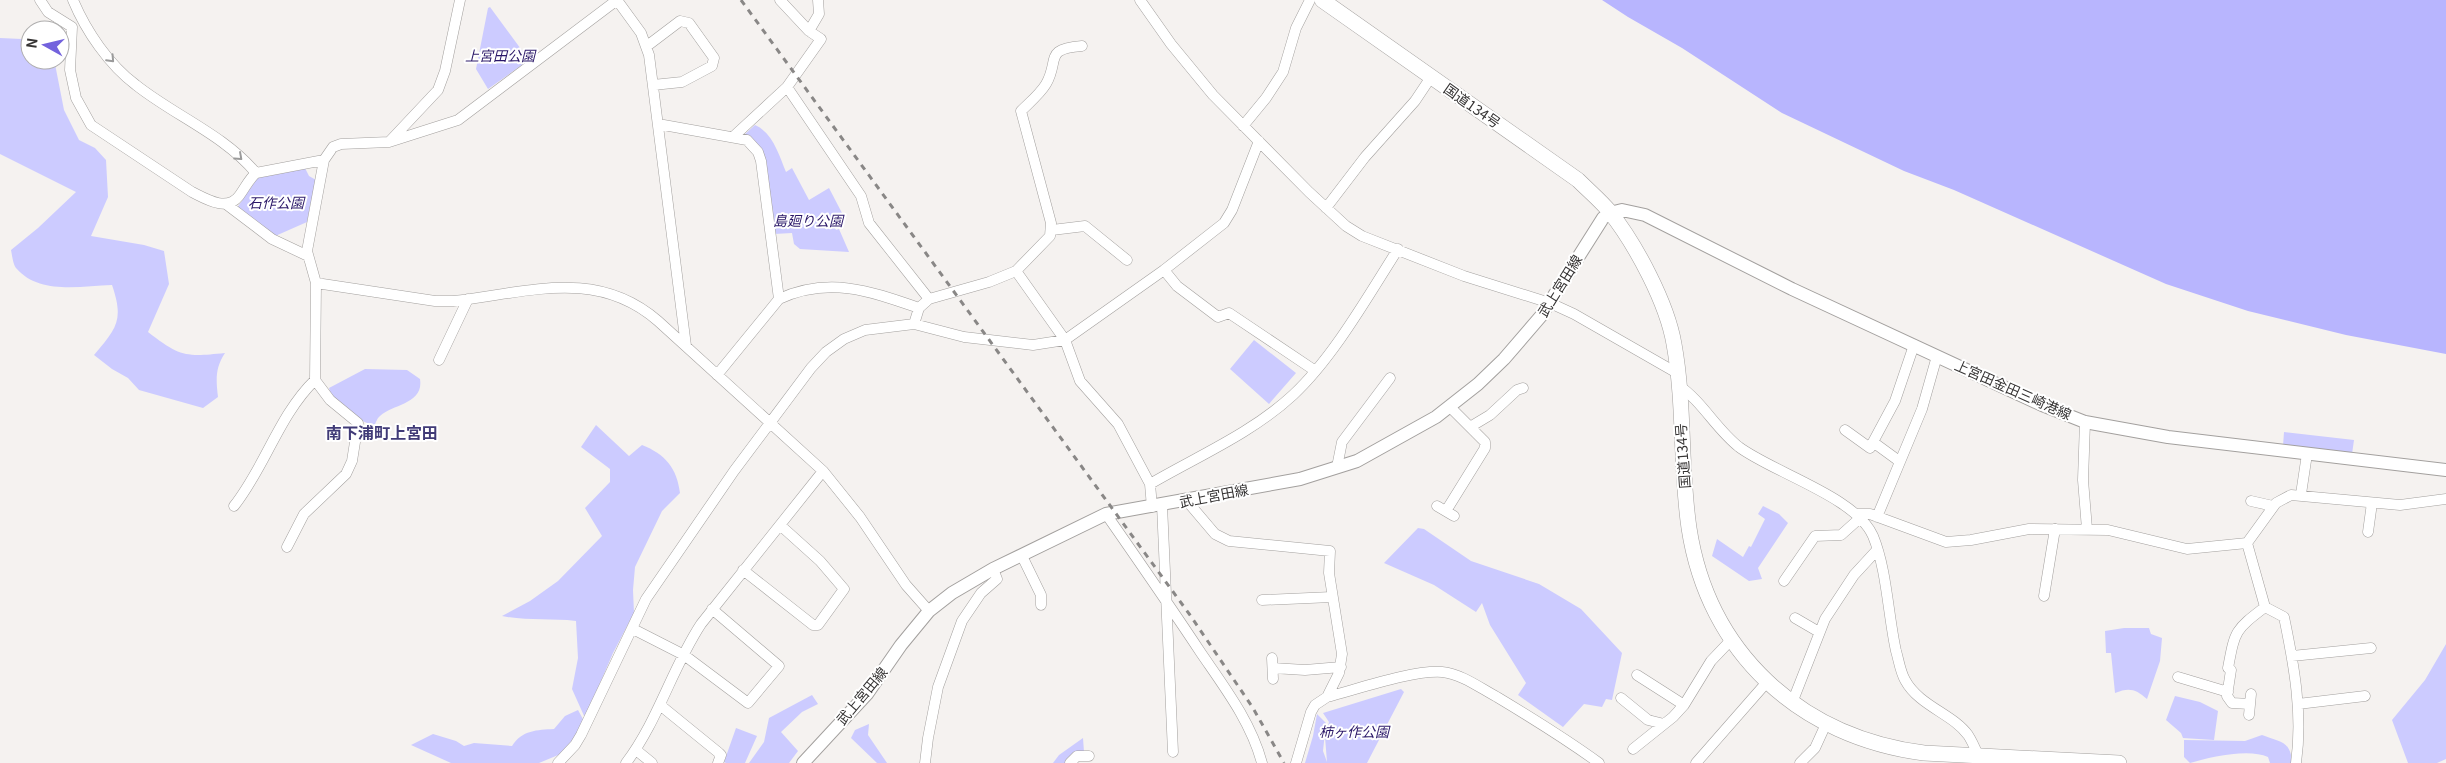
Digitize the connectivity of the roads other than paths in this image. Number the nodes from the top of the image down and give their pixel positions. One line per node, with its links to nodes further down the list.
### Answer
1 (40, 0): 11 (street)
2 (73, 0): 10 (street)
3 (460, 0): 22 (street)
4 (617, 0): 13 (street); 22 (street)
5 (780, 0): 12 (street)
6 (818, 0): 12 (street)
7 (1140, 0): 19 (street)
8 (1310, 0): 19 (street)
9 (1322, 0): 15 (highway, 国道134号)
10 (81, 20): 11 (street); 24 (street, one-way to 24)
11 (72, 27): 25 (street)
12 (809, 31): 17 (street)
13 (647, 46): 16 (street); 16 (street)
14 (1082, 46): 28 (street)
15 (1432, 77): 26 (street); 27 (highway, 国道134号)
16 (653, 85): 18 (street)
17 (788, 87): 20 (street); 37 (street)
18 (658, 124): 20 (street); 43 (street)
19 (1243, 126): 21 (street)
20 (734, 136): 36 (street)
21 (1258, 141): 26 (street); 32 (street)
22 (389, 142): 23 (street)
23 (324, 160): 24 (street); 30 (street)
24 (256, 173): 25 (street)
25 (226, 204): 30 (street)
26 (1326, 208): 29 (street)
27 (1610, 213): 38 (main road, 武上宮田線); 42 (main road, 上宮田金田三崎港線); 49 (highway, 国道134号)
28 (1052, 230): 31 (street); 33 (street)
29 (1398, 250): 38 (street); 46 (street)
30 (308, 256): 34 (street)
31 (1127, 260)
32 (1164, 270): 41 (street); 46 (street)
33 (1016, 271): 37 (street); 41 (street)
34 (316, 283): 35 (street); 50 (street)
35 (468, 299): 43 (street); 45 (street)
36 (779, 299): 39 (street); 47 (street)
37 (929, 299): 39 (street)
38 (1550, 303): 49 (street); 52 (main road, 武上宮田線)
39 (919, 308): 40 (street)
40 (914, 324): 41 (street); 54 (street)
41 (1065, 340): 63 (street)
42 (1914, 345): 44 (main road, 上宮田金田三崎港線); 57 (street)
43 (686, 346): 47 (street)
44 (1938, 356): 53 (main road, 上宮田金田三崎港線); 59 (street)
45 (439, 360)
46 (1314, 370): 63 (street)
47 (717, 374): 54 (street)
48 (1390, 378): 60 (street)
49 (1678, 379): 74 (street); 98 (highway, 国道134号)
50 (315, 380): 69 (street); 81 (street)
51 (1523, 388): 55 (street)
52 (1450, 407): 55 (street); 60 (main road, 武上宮田線)
53 (2085, 422): 58 (main road, 上宮田金田三崎港線); 78 (street)
54 (770, 424): 61 (street); 96 (street)
55 (1470, 427): 72 (street)
56 (1845, 430): 57 (street)
57 (1873, 442): 59 (street)
58 (2307, 454): 62 (main road, 上宮田金田三崎港線); 64 (street)
59 (1900, 461): 75 (street)
60 (1337, 467): 66 (main road, 武上宮田線)
61 (823, 470): 76 (street); 94 (street)
62 (2446, 470)
63 (1150, 484): 70 (street)
64 (2301, 494): 68 (street); 71 (street)
65 (2446, 499): 68 (street)
66 (1187, 501): 70 (main road, 武上宮田線); 88 (street)
67 (2252, 501): 71 (street)
68 (2372, 503): 79 (street)
69 (234, 506)
70 (1157, 506): 73 (main road, 武上宮田線); 90 (street)
71 (2273, 506): 80 (street)
72 (1446, 511)
73 (1106, 514): 83 (main road, 武上宮田線); 90 (street)
74 (1858, 516): 75 (street); 82 (street); 86 (street)
75 (1877, 517): 77 (street)
76 (780, 525): 84 (street); 84 (street)
77 (2055, 529): 78 (street); 87 (street)
78 (2087, 529): 80 (street)
79 (2368, 532)
80 (2247, 543): 92 (street)
81 (287, 547)
82 (1877, 550): 97 (street); 121 (street)
83 (1022, 556): 85 (main road, 武上宮田線); 91 (street)
84 (744, 570): 93 (street)
85 (994, 570): 94 (main road, 武上宮田線); 128 (street)
86 (1784, 581)
87 (2042, 588)
88 (1332, 597): 89 (street); 102 (street)
89 (1262, 600)
90 (1168, 602): 120 (street); 130 (street)
91 (1041, 605)
92 (2265, 607): 101 (street); 107 (street)
93 (712, 609): 100 (street); 100 (street)
94 (929, 611): 127 (main road, 武上宮田線)
95 (1795, 618): 97 (street)
96 (633, 629): 100 (street); 123 (street)
97 (1819, 632): 111 (street)
98 (1731, 640): 106 (highway, 国道134号); 115 (street)
99 (2371, 648): 101 (street)
100 (684, 655): 114 (street)
101 (2292, 656): 113 (street)
102 (1341, 667): 105 (street); 109 (street)
103 (1637, 675): 115 (street)
104 (2178, 678): 107 (street)
105 (1274, 679)
106 (1767, 682): 111 (highway, 国道134号); 133 (street)
107 (2228, 692): 112 (street)
108 (2364, 696): 113 (street)
109 (1327, 697): 131 (street); 132 (street)
110 (1621, 698): 116 (street)
111 (1792, 703): 117 (highway, 国道134号)
112 (2250, 704)
113 (2298, 704): 136 (street)
114 (660, 705): 119 (street); 126 (street)
115 (1684, 705): 116 (street)
116 (1664, 724): 118 (street)
117 (1826, 724): 121 (highway, 国道134号); 134 (street)
118 (1633, 749)
119 (636, 750): 124 (street); 125 (street)
120 (1173, 752)
121 (1978, 755): 135 (highway, 国道134号)
122 (1089, 756): 129 (street)
123 (558, 763)
124 (626, 763)
125 (652, 763)
126 (718, 763)
127 (803, 763)
128 (925, 763)
129 (1070, 763)
130 (1262, 763)
131 (1296, 763)
132 (1599, 763)
133 (1696, 763)
134 (1800, 763)
135 (2119, 763)
136 (2296, 763)

